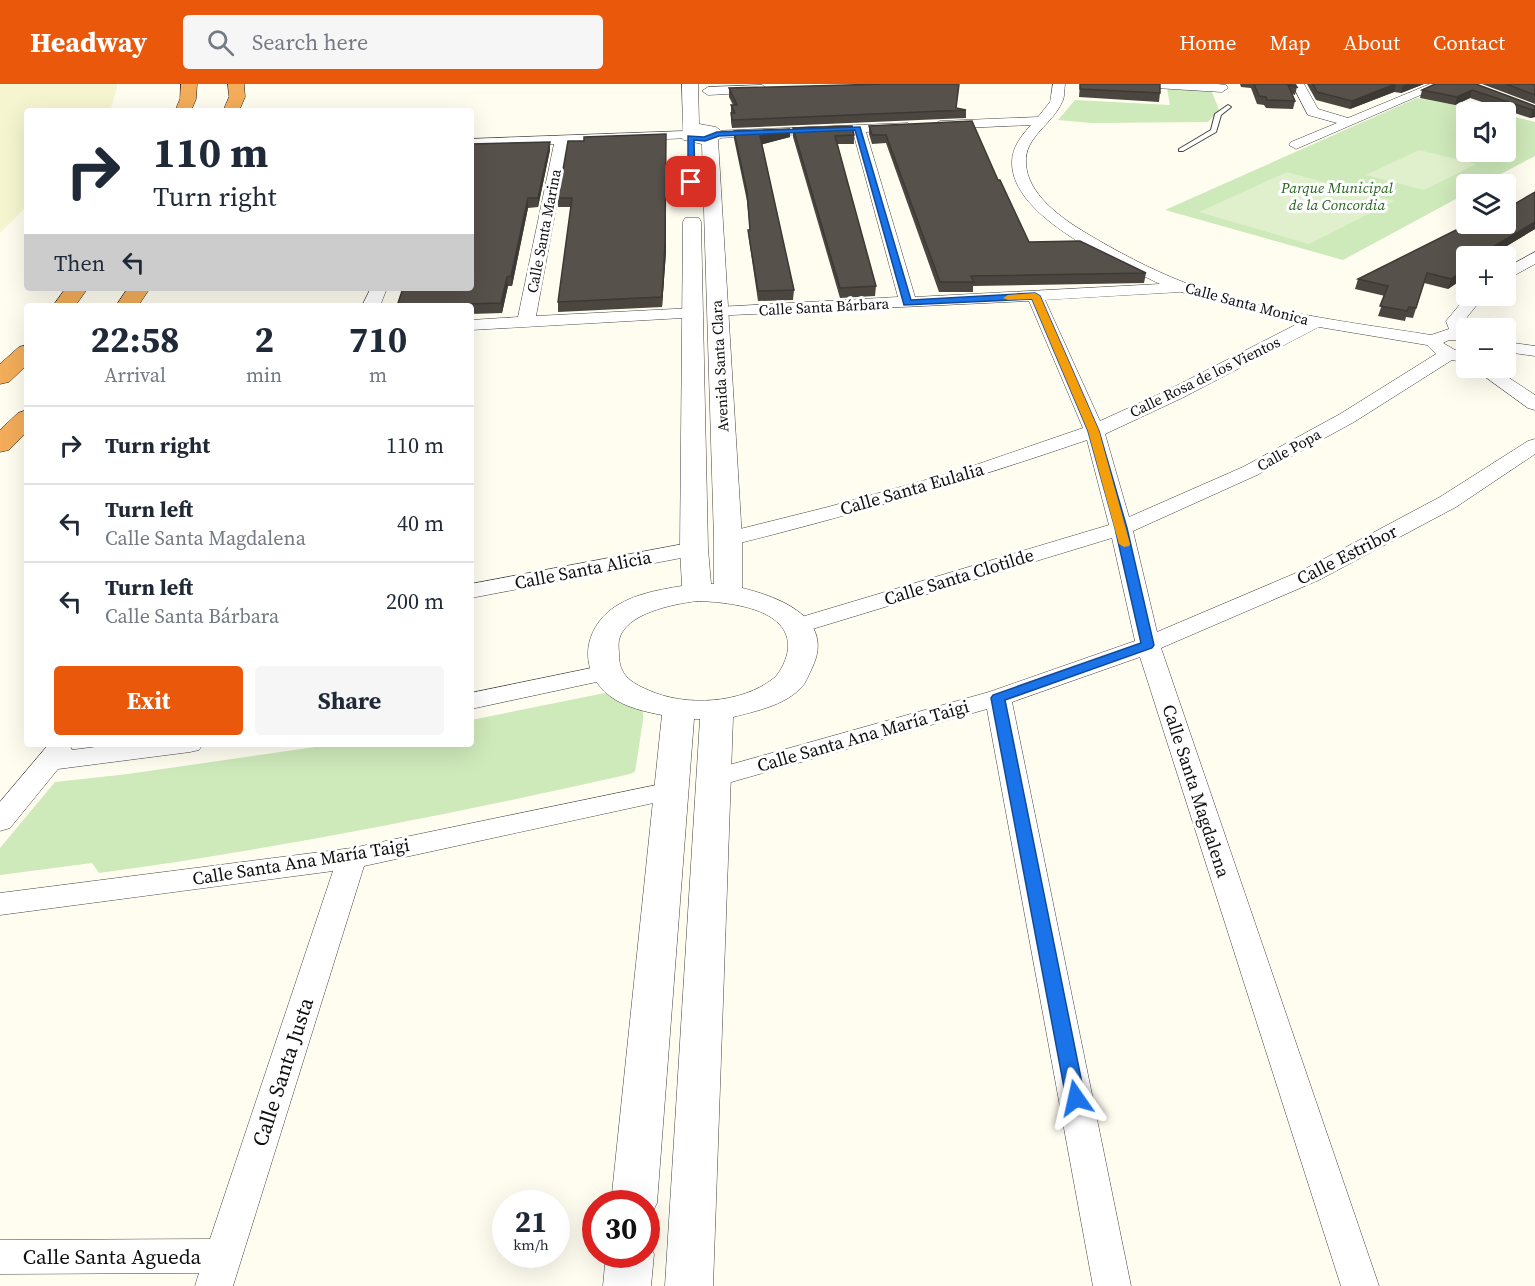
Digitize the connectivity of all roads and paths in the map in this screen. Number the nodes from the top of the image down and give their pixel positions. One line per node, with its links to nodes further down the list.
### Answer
1 (189, 84): 12 (highway)
2 (236, 84): 13 (highway)
3 (690, 84): 17 (street, Avenida Santa Clara)
4 (1059, 84): 14 (street, Calle Santa Monica)
5 (1156, 84): 8 (street)
6 (1298, 84): 15 (street)
7 (1440, 84): 15 (street)
8 (1221, 86): 11 (street)
9 (708, 88): 10 (street); 17 (street, Avenida Santa Clara)
10 (780, 89)
11 (1228, 107): 21 (lane)
12 (184, 108)
13 (232, 108)
14 (1040, 121): 16 (street); 24 (street, Calle Santa Monica)
15 (1348, 123): 20 (street)
16 (858, 128): 17 (street); 26 (street)
17 (701, 134): 18 (street); 28 (street, Avenida Santa Clara); 29 (street, Avenida Santa Clara)
18 (562, 140): 19 (street); 31 (street, Calle Santa Marina)
19 (474, 143)
20 (1296, 145)
21 (1181, 150)
22 (1535, 257): 23 (street)
23 (1516, 269)
24 (1182, 288): 25 (street, Calle Santa Bárbara); 32 (street, Calle Santa Monica)
25 (1035, 296): 26 (street, Calle Santa Bárbara); 43 (street, Calle Santa Magdalena)
26 (908, 303): 28 (street, Calle Santa Bárbara)
27 (1468, 306): 30 (street)
28 (717, 312): 47 (street, Avenida Santa Clara)
29 (694, 313): 31 (street); 48 (street, Avenida Santa Clara)
30 (1458, 318)
31 (526, 321): 33 (street)
32 (1314, 322): 36 (street, Calle Santa Monica); 43 (street, Calle Rosa de los Vientos)
33 (474, 325)
34 (1456, 335): 36 (street)
35 (1516, 348): 37 (street)
36 (1450, 351): 46 (street, Calle Popa)
37 (1535, 351)
38 (24, 355): 39 (highway)
39 (0, 377)
40 (1497, 378): 41 (street)
41 (1535, 404)
42 (24, 421): 44 (highway)
43 (1094, 431): 46 (street, Calle Santa Magdalena); 47 (street, Calle Santa Eulalia)
44 (0, 444)
45 (1535, 446): 53 (street, Calle Estribor)
46 (1121, 528): 52 (street, Calle Santa Clotilde); 53 (street, Calle Santa Magdalena)
47 (728, 539): 51 (street, Avenida Santa Clara)
48 (694, 549): 49 (street, Calle Santa Alicia); 50 (street, Avenida Santa Clara)
49 (474, 590)
50 (697, 592): 51 (street); 54 (street)
51 (728, 593): 52 (street)
52 (797, 626): 57 (street)
53 (1148, 645): 55 (street, Calle Santa Ana María Taigi); 72 (street, Calle Santa Magdalena)
54 (606, 673): 56 (street); 57 (street)
55 (998, 698): 60 (street, Calle Santa Ana María Taigi); 71 (street)
56 (474, 700)
57 (698, 710): 60 (street); 61 (street)
58 (145, 747): 59 (street)
59 (56, 753): 62 (street)
60 (714, 778): 70 (street)
61 (671, 791): 63 (street, Calle Santa Ana María Taigi); 65 (street)
62 (0, 821)
63 (352, 858): 64 (street, Calle Santa Ana María Taigi); 68 (street, Calle Santa Justa)
64 (0, 904)
65 (635, 1190)
66 (0, 1257): 68 (street, Calle Santa Agueda)
67 (629, 1268): 69 (street)
68 (219, 1271)
69 (627, 1286)
70 (689, 1286)
71 (1112, 1286)
72 (1360, 1286)

